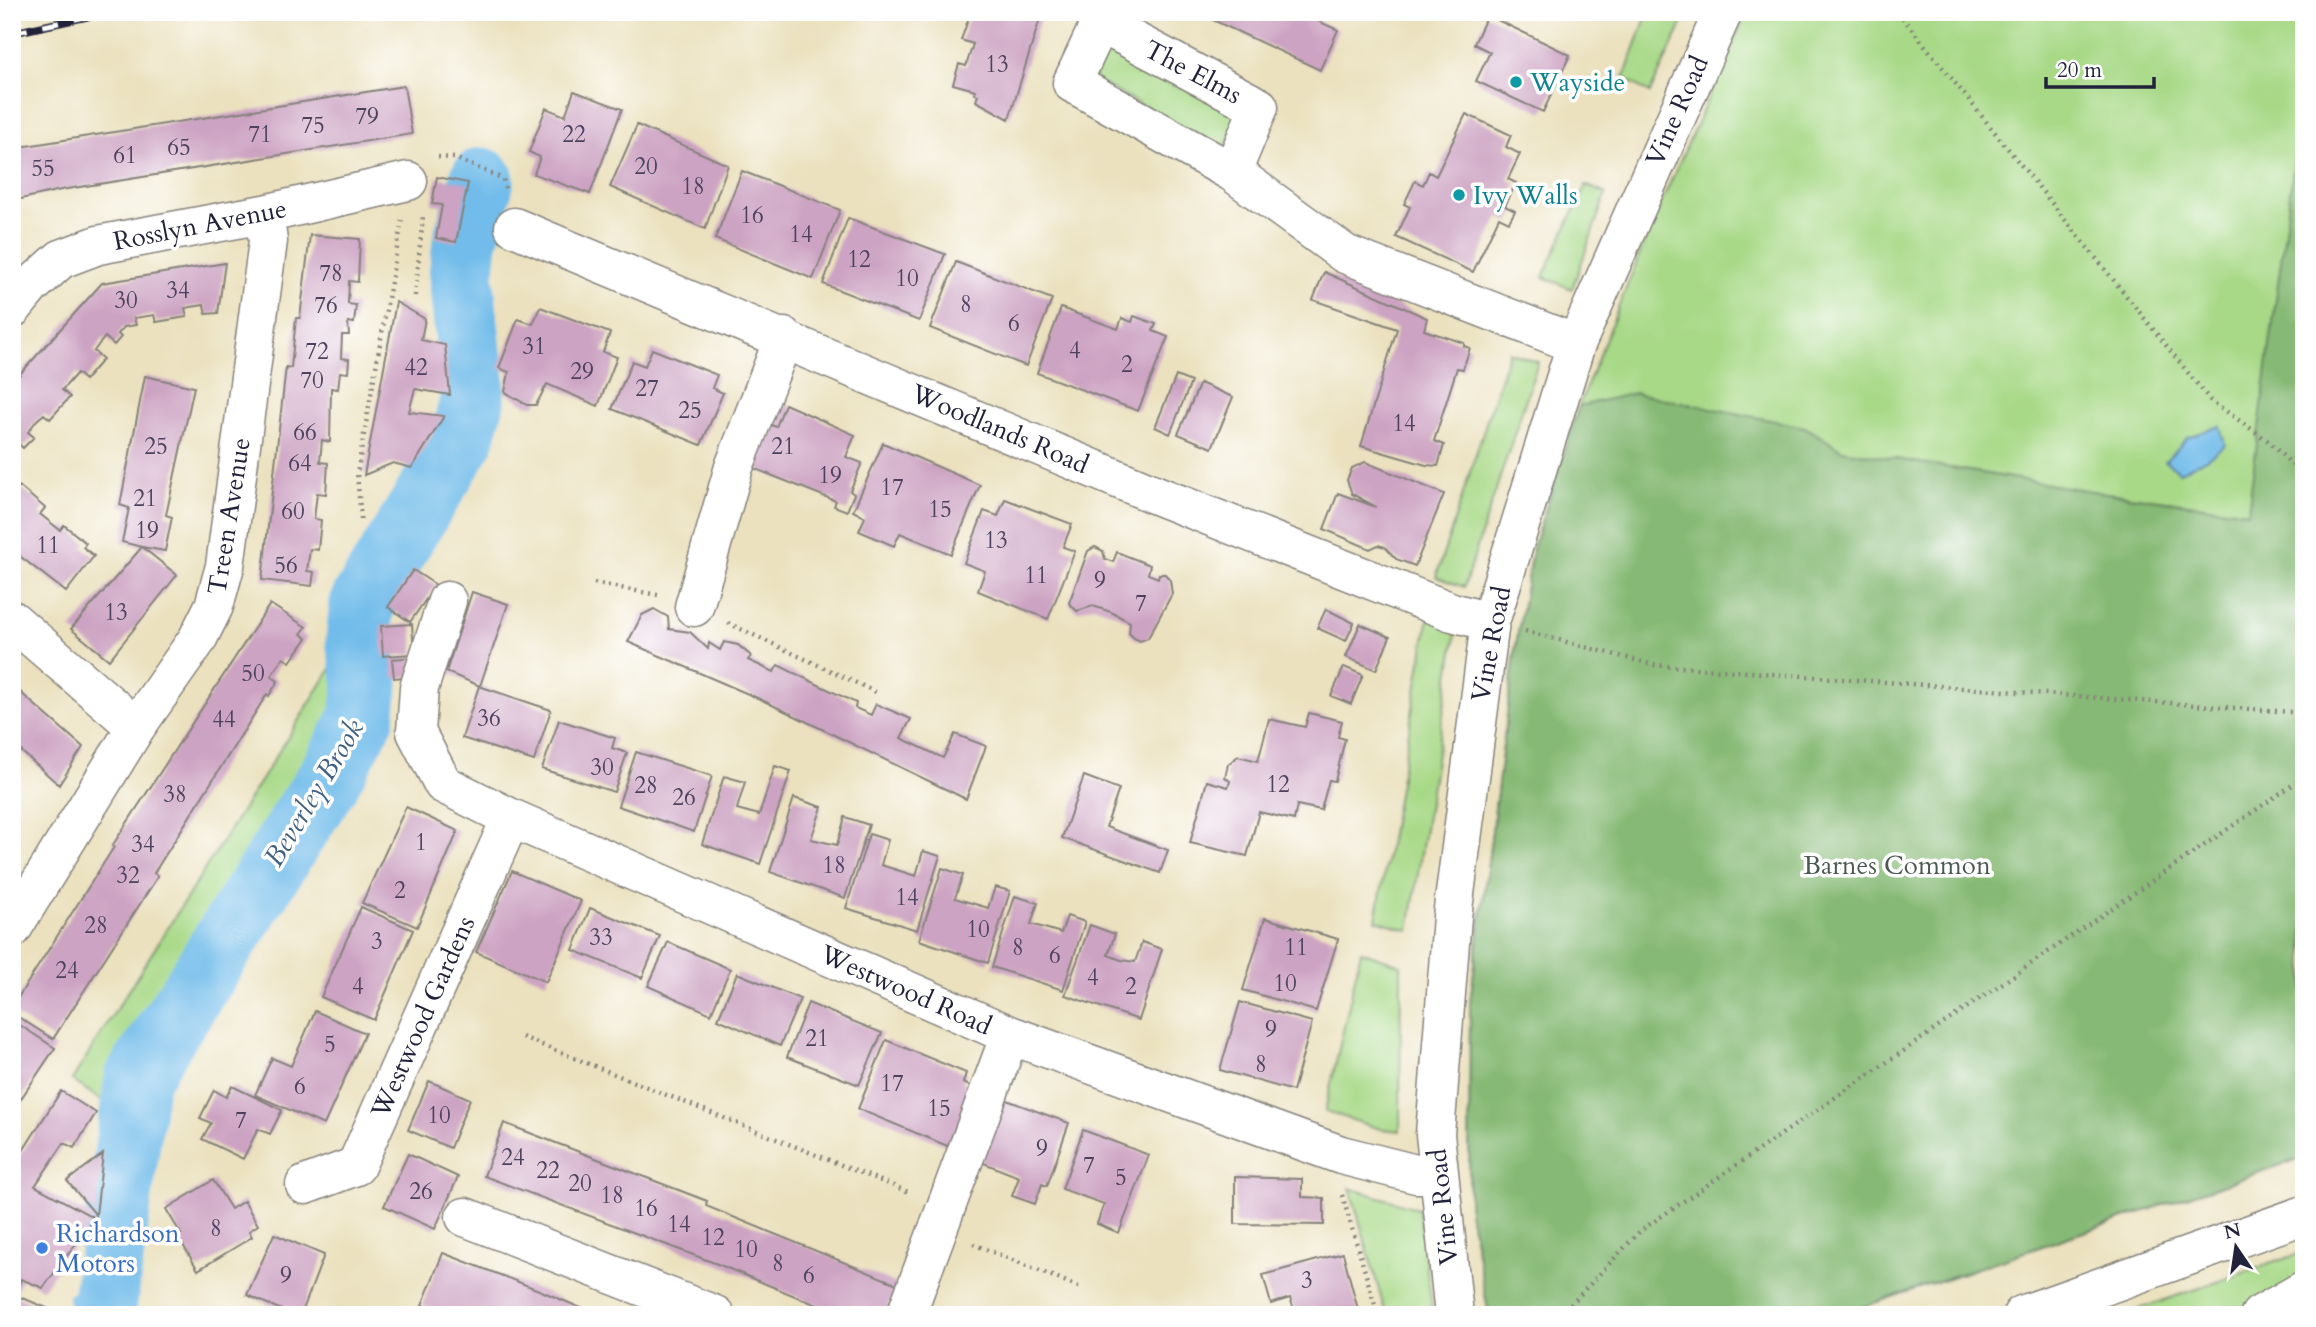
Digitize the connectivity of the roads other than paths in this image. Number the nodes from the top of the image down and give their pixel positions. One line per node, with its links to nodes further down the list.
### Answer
1 (1723, 12): 9 (main road, Vine Road)
2 (1100, 17): 3 (main road, The Elms); 3 (main road, The Elms)
3 (1232, 172): 9 (main road, The Elms)
4 (400, 183): 5 (main road, Rosslyn Avenue)
5 (264, 214): 7 (main road, Rosslyn Avenue); 14 (main road, Treen Avenue)
6 (514, 227): 8 (main road, Woodlands Road)
7 (12, 309)
8 (784, 337): 11 (main road); 13 (main road, Woodlands Road)
9 (1576, 344): 13 (main road, Vine Road)
10 (447, 601): 15 (main road, Westwood Road)
11 (694, 607)
12 (12, 620): 14 (main road)
13 (1490, 622): 18 (main road, Vine Road)
14 (136, 727): 16 (main road, Treen Avenue)
15 (511, 818): 17 (main road, Westwood Road); 19 (main road, Westwood Gardens)
16 (12, 929)
17 (1010, 1035): 18 (main road, Westwood Road); 24 (main road)
18 (1438, 1174): 25 (main road, Vine Road)
19 (304, 1185)
20 (2304, 1215): 26 (main road)
21 (465, 1217): 23 (main road)
22 (2304, 1290): 27 (main road)
23 (715, 1315)
24 (905, 1315)
25 (1454, 1315)
26 (2022, 1315)
27 (2260, 1315)

